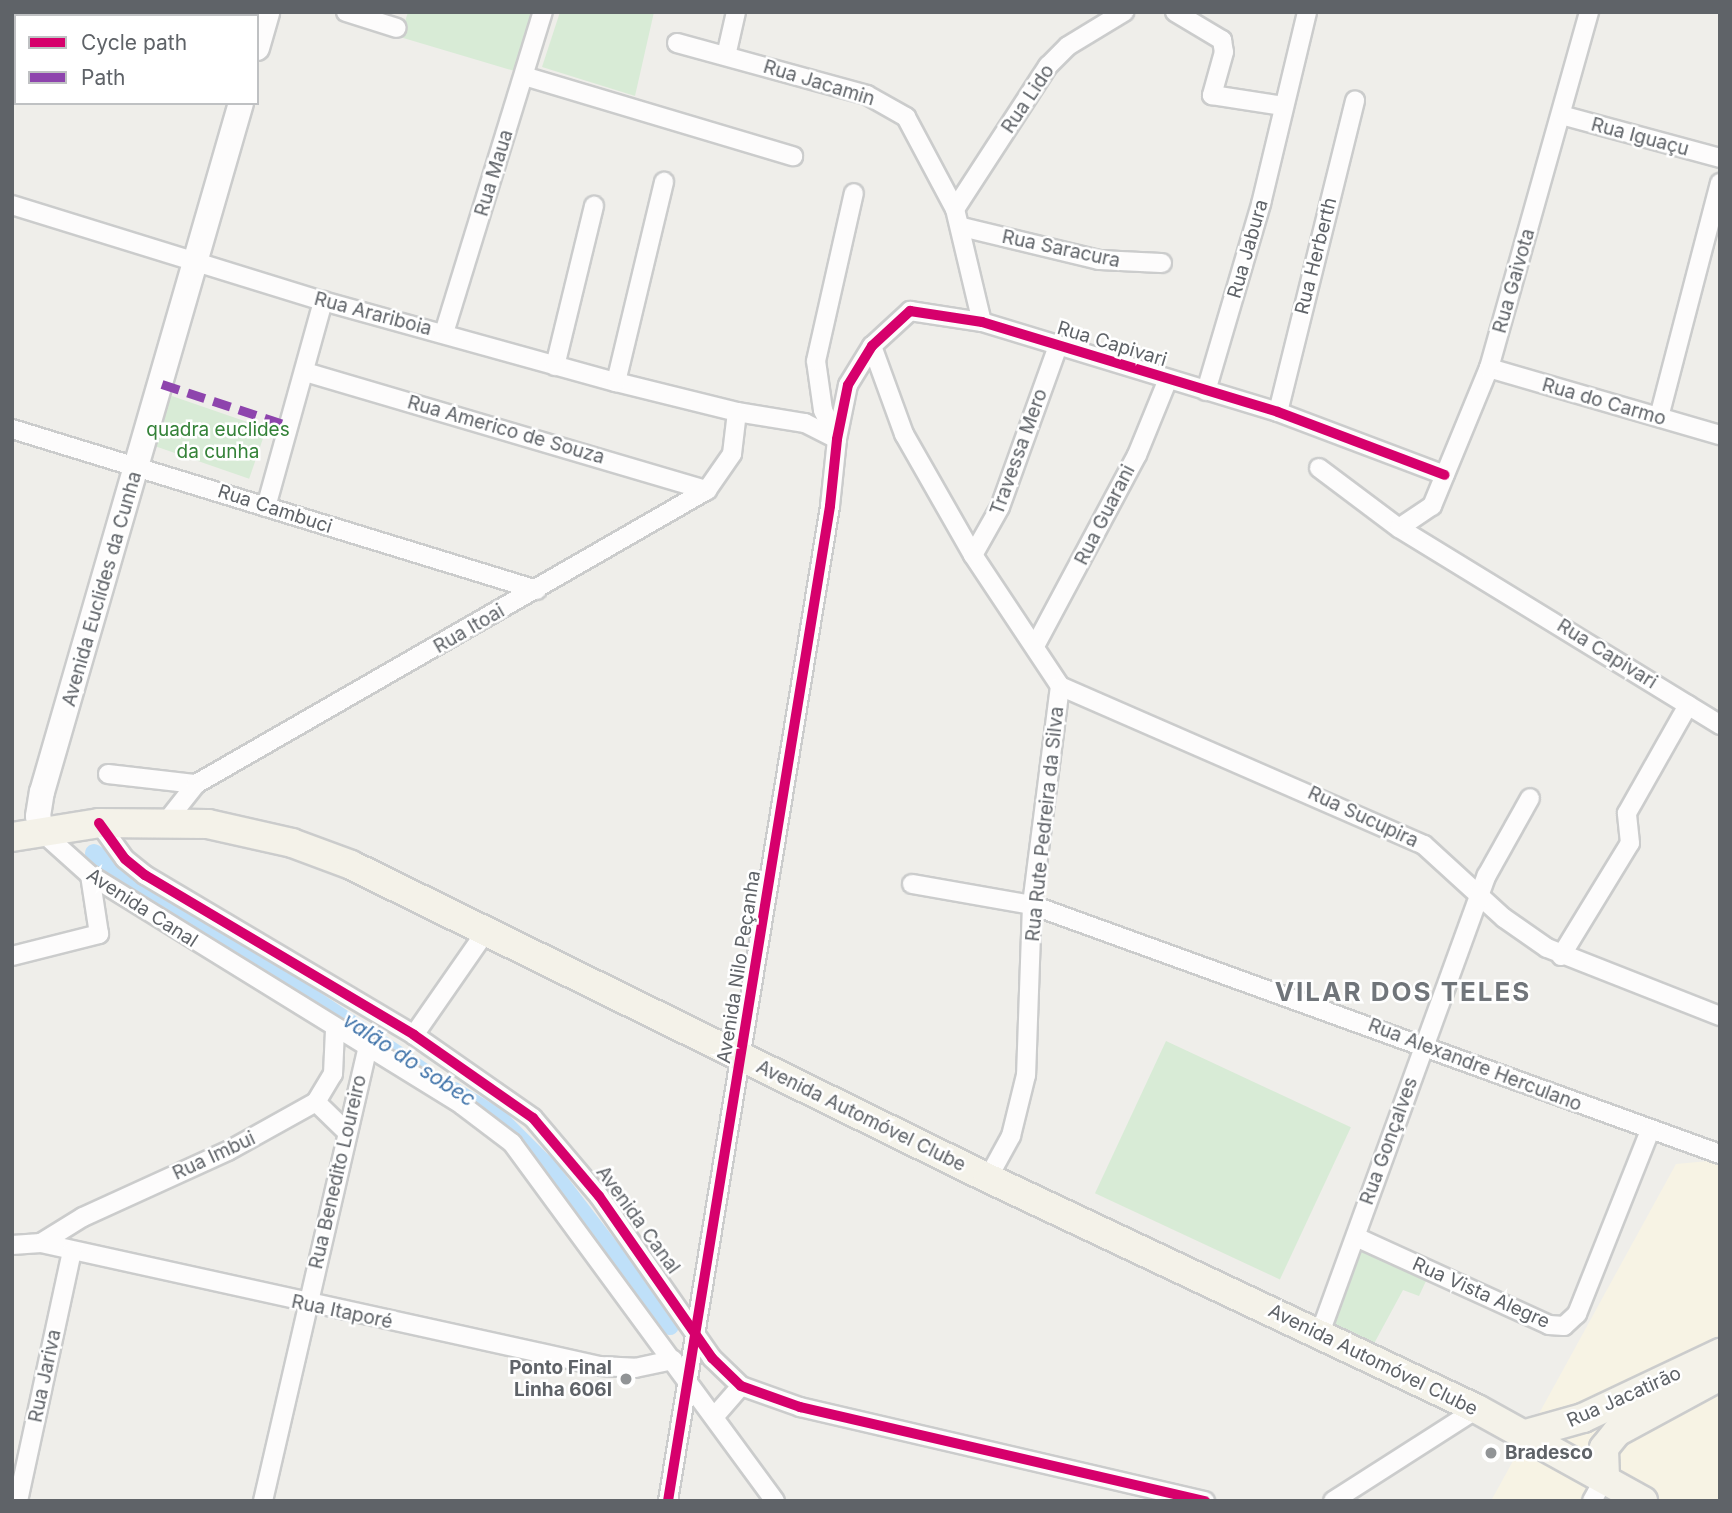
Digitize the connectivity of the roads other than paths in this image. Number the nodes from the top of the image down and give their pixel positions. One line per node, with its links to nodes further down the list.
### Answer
1 (346, 12): 9 (street)
2 (543, 12): 13 (street, Rua Maua)
3 (736, 12): 12 (street)
4 (1124, 12): 25 (street, Rua Lido)
5 (1175, 12): 16 (street)
6 (1307, 12): 16 (street, Rua Jabura)
7 (1589, 12): 17 (street, Rua Gaivota)
8 (265, 13): 10 (main road)
9 (397, 27)
10 (259, 39)
11 (677, 44): 12 (street, Rua Jacamin)
12 (726, 56): 25 (street, Rua Jacamin)
13 (524, 76): 18 (street); 31 (street, Rua Maua)
14 (1355, 100): 41 (street, Rua Herberth)
15 (240, 105): 27 (main road, Avenida Euclides da Cunha)
16 (1283, 106): 39 (street, Rua Jabura)
17 (1560, 115): 19 (street, Rua Iguaçu); 35 (street, Rua Gaivota)
18 (793, 156)
19 (1720, 159)
20 (664, 182): 38 (street)
21 (1720, 183): 42 (street)
22 (854, 193): 45 (street)
23 (594, 206): 34 (street)
24 (13, 209): 27 (street, Rua Arariboia)
25 (955, 209): 26 (street, Rua Jacamin)
26 (961, 227): 28 (street, Rua Saracura); 30 (street, Rua Jacamin)
27 (195, 260): 29 (street, Rua Arariboia); 46 (main road, Avenida Euclides da Cunha)
28 (1162, 263)
29 (323, 301): 31 (street, Rua Arariboia); 36 (street)
30 (982, 322): 32 (street, Rua Capivari); 33 (street, Rua Capivari)
31 (444, 333): 34 (street, Rua Arariboia)
32 (872, 346): 45 (street, Rua Capivari); 52 (street, Rua Rute Pedreira da Silva)
33 (1058, 346): 37 (street, Rua Capivari); 52 (street, Travessa Mero)
34 (555, 366): 38 (street, Rua Arariboia)
35 (1489, 368): 42 (street, Rua do Carmo); 48 (street, Rua Gaivota)
36 (304, 372): 49 (street, Rua Americo de Souza); 50 (street)
37 (1168, 379): 39 (street, Rua Capivari); 54 (street, Rua Guarani)
38 (616, 382): 40 (street, Rua Arariboia)
39 (1206, 391): 41 (street, Rua Capivari)
40 (737, 412): 45 (street, Rua Arariboia); 49 (street, Rua Itoai)
41 (1278, 412): 48 (street, Rua Capivari)
42 (1659, 417): 44 (street, Rua do Carmo)
43 (12, 429): 46 (street, Rua Cambuci)
44 (1720, 435)
45 (837, 439): 77 (street, Avenida Nilo Peçanha)
46 (138, 465): 50 (street, Rua Cambuci); 61 (main road, Avenida Euclides da Cunha)
47 (1319, 468): 51 (street, Rua Capivari)
48 (1445, 475): 51 (street, Rua Gaivota)
49 (707, 489): 53 (street, Rua Itoai)
50 (266, 507): 53 (street, Rua Cambuci)
51 (1399, 528): 56 (street, Rua Capivari)
52 (973, 555): 54 (street, Rua Rute Pedreira da Silva)
53 (537, 590): 59 (street, Rua Itoai)
54 (1035, 646): 55 (street, Rua Rute Pedreira da Silva)
55 (1060, 686): 67 (street, Rua Sucupira); 68 (street, Rua Rute Pedreira da Silva)
56 (1688, 705): 57 (street, Rua Capivari); 71 (street)
57 (1720, 725)
58 (108, 774): 59 (street)
59 (196, 785): 62 (street, Rua Itoai)
60 (1530, 798): 67 (street, Rua Gonçalves)
61 (48, 821): 63 (main road, Avenida Automóvel Clube); 64 (main road, Avenida Automóvel Clube); 65 (street, Avenida Canal)
62 (166, 822): 63 (main road, Avenida Automóvel Clube); 69 (main road, Avenida Automóvel Clube)
63 (99, 823): 74 (street, Avenida Canal)
64 (12, 837)
65 (90, 876): 70 (street); 73 (street, Avenida Canal)
66 (912, 884): 68 (street, Rua Alexandre Herculano)
67 (1481, 898): 71 (street, Rua Sucupira); 75 (street, Rua Gonçalves)
68 (1032, 905): 75 (street, Rua Alexandre Herculano); 83 (street, Rua Rute Pedreira da Silva)
69 (485, 933): 74 (street); 77 (main road, Avenida Automóvel Clube)
70 (12, 956)
71 (1561, 956): 72 (street, Rua Sucupira)
72 (1720, 1016)
73 (335, 1030): 76 (street, Avenida Canal); 78 (street, Rua Imbui)
74 (414, 1035): 90 (street, Avenida Canal)
75 (1424, 1045): 80 (street, Rua Alexandre Herculano); 84 (street, Rua Gonçalves)
76 (365, 1058): 78 (street); 81 (street, Rua Benedito Loureiro); 92 (street, Avenida Canal)
77 (742, 1059): 83 (main road, Avenida Automóvel Clube); 90 (street, Avenida Nilo Peçanha)
78 (333, 1074): 79 (street, Rua Imbui)
79 (316, 1102): 81 (street); 85 (street, Rua Imbui)
80 (1650, 1131): 82 (street, Rua Alexandre Herculano); 84 (street, Rua Vista Alegre)
81 (347, 1132): 88 (street, Rua Benedito Loureiro)
82 (1720, 1154)
83 (988, 1178): 89 (main road, Avenida Automóvel Clube)
84 (1356, 1237): 89 (street, Rua Gonçalves)
85 (41, 1243): 86 (street, Rua Itaporé); 87 (street, Rua Itaporé)
86 (12, 1245)
87 (72, 1252): 88 (street, Rua Itaporé); 100 (street, Rua Jariva)
88 (307, 1305): 92 (street, Rua Itaporé); 101 (street, Rua Benedito Loureiro)
89 (1320, 1333): 95 (main road, Avenida Automóvel Clube)
90 (694, 1334): 92 (street, Avenida Nilo Peçanha); 94 (street, Avenida Canal)
91 (1720, 1353): 97 (main road, Rua Jacatirão)
92 (682, 1369): 96 (street, Avenida Canal); 102 (street, Avenida Nilo Peçanha)
93 (1720, 1376): 97 (main road, Rua Jacatirão)
94 (737, 1390): 96 (street); 104 (street, Avenida Canal)
95 (1477, 1409): 98 (main road, Avenida Automóvel Clube); 105 (street)
96 (717, 1414): 103 (street, Avenida Canal)
97 (1614, 1417): 98 (main road, Rua Jacatirão); 99 (main road, Rua Jacatirão)
98 (1526, 1434): 99 (main road, Avenida Automóvel Clube)
99 (1598, 1489): 106 (main road, Avenida Automóvel Clube)
100 (18, 1501)
101 (263, 1501)
102 (668, 1501)
103 (775, 1501)
104 (1205, 1501)
105 (1333, 1501)
106 (1643, 1501)

